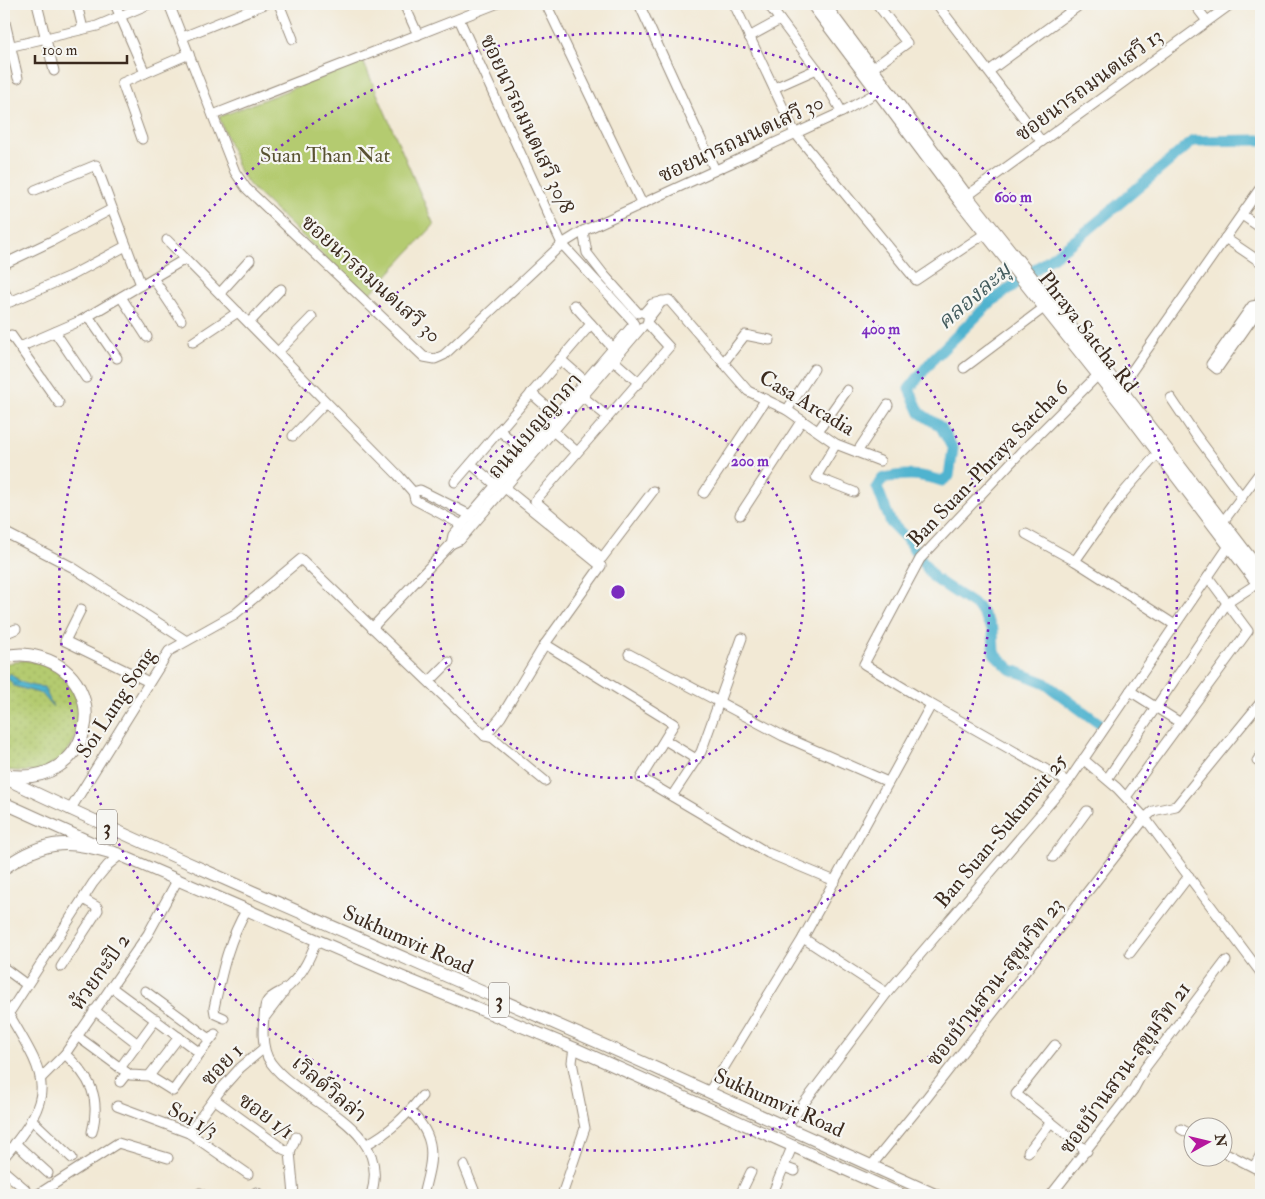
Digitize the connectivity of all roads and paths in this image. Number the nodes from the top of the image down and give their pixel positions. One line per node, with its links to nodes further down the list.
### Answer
1 (37, 4): 30 (street)
2 (77, 4): 26 (street)
3 (115, 4): 21 (street)
4 (149, 4): 21 (street)
5 (169, 4): 28 (street, ซอยนารถมนตเสวี 30)
6 (265, 4): 28 (street)
7 (278, 4): 31 (street)
8 (404, 4): 27 (street)
9 (496, 4): 23 (street)
10 (546, 4): 51 (street)
11 (639, 4): 47 (street)
12 (734, 4): 29 (street)
13 (768, 4): 24 (street)
14 (812, 4): 41 (main road, Phraya Satcha Rd)
15 (824, 4): 34 (main road, Phraya Satcha Rd)
16 (877, 4): 34 (street)
17 (939, 4): 37 (street)
18 (1081, 4): 37 (street)
19 (1194, 4): 25 (street)
20 (1231, 4): 25 (street, ซอยนารถมนตเสวี 13)
21 (120, 16): 26 (street); 38 (street)
22 (4, 18): 32 (street)
23 (459, 19): 27 (street); 59 (street, ซอยนารถมนตเสวี 30/8)
24 (780, 20): 29 (street); 35 (street)
25 (1207, 21): 46 (street, ซอยนารถมนตเสวี 13)
26 (83, 29): 30 (street)
27 (418, 35): 43 (street)
28 (182, 37): 33 (street, ซอยนารถมนตเสวี 30)
29 (749, 37): 40 (street)
30 (46, 38): 32 (street); 36 (street)
31 (292, 39)
32 (7, 48): 39 (street)
33 (188, 54): 38 (street); 43 (street, ซอยนารถมนตเสวี 30)
34 (872, 68): 50 (main road, Phraya Satcha Rd)
35 (817, 69): 40 (street); 42 (street)
36 (54, 71)
37 (988, 71): 46 (street)
38 (145, 73): 45 (street)
39 (18, 78)
40 (774, 88): 44 (street)
41 (878, 92): 42 (street, ซอยนารถมนตเสวี 30); 56 (main road, Phraya Satcha Rd)
42 (842, 112): 44 (street, ซอยนารถมนตเสวี 30)
43 (213, 115): 59 (street, ซอยนารถมนตเสวี 30)
44 (795, 133): 47 (street, ซอยนารถมนตเสวี 30); 56 (street)
45 (142, 139)
46 (1041, 141): 50 (street, ซอยนารถมนตเสวี 13)
47 (715, 170): 51 (street, ซอยนารถมนตเสวี 30)
48 (36, 190): 52 (street)
49 (1260, 190): 53 (street)
50 (967, 196): 65 (main road, Phraya Satcha Rd)
51 (642, 204): 55 (street, ซอยนารถมนตเสวี 30)
52 (112, 208): 60 (street); 64 (street)
53 (1242, 215): 54 (street); 57 (street)
54 (1261, 228)
55 (583, 232): 59 (street, ซอยนารถมนตเสวี 30); 67 (street)
56 (986, 233): 65 (main road, Phraya Satcha Rd)
57 (1225, 238): 63 (street); 103 (street)
58 (167, 240): 61 (street)
59 (562, 244): 67 (street, ซอยนารถมนตเสวี 30/8)
60 (126, 246): 68 (street); 71 (street)
61 (185, 259): 66 (street); 72 (street)
62 (250, 260): 72 (street)
63 (1260, 261)
64 (4, 264)
65 (1023, 273): 69 (main road, Phraya Satcha Rd)
66 (152, 278): 68 (street); 80 (street)
67 (600, 278): 81 (street)
68 (141, 285): 73 (street)
69 (1033, 286): 76 (main road, Phraya Satcha Rd); 103 (main road, Phraya Satcha Rd)
70 (281, 289): 82 (street)
71 (4, 291)
72 (220, 293): 77 (street)
73 (121, 297): 78 (street); 87 (street)
74 (1260, 302): 84 (street)
75 (574, 305): 83 (street)
76 (1045, 307): 97 (street); 99 (main road, Phraya Satcha Rd)
77 (238, 312): 82 (street); 89 (street)
78 (88, 316): 85 (street); 93 (street)
79 (312, 317): 92 (street)
80 (181, 320)
81 (641, 320): 91 (street, ถนนเบญญาภา); 95 (street, ถนนเบญญาภา); 96 (street, Casa Arcadia); 102 (street)
82 (249, 323): 92 (street)
83 (591, 324): 91 (street); 94 (street)
84 (1240, 329)
85 (55, 332): 90 (street); 100 (street)
86 (11, 335): 90 (street)
87 (147, 337)
88 (770, 340): 96 (street)
89 (193, 342)
90 (20, 347): 110 (street)
91 (613, 348): 101 (street, ถนนเบญญาภา)
92 (278, 352): 109 (street)
93 (117, 358)
94 (560, 359): 101 (street); 105 (street)
95 (614, 361): 102 (street); 106 (street, ถนนเบญญาภา)
96 (723, 363): 108 (street, Casa Arcadia)
97 (964, 368)
98 (814, 369): 113 (street)
99 (1098, 375): 116 (main road, Phraya Satcha Rd); 169 (street, Ban Suan-Phraya Satcha 6)
100 (86, 378)
101 (585, 381): 111 (street, ถนนเบญญาภา)
102 (639, 383): 115 (street)
103 (1120, 388): 116 (main road, Phraya Satcha Rd)
104 (846, 390): 119 (street)
105 (531, 393): 114 (street); 118 (street)
106 (583, 397): 111 (street, ถนนเบญญาภา); 115 (street)
107 (1171, 398): 138 (street)
108 (766, 399): 113 (street, Casa Arcadia); 137 (street)
109 (326, 402): 121 (street); 135 (street)
110 (59, 403)
111 (571, 404): 114 (street, ถนนเบญญาภา); 120 (street, ถนนเบญญาภา)
112 (888, 405): 125 (street)
113 (787, 410): 117 (street, Casa Arcadia)
114 (556, 414): 123 (street, ถนนเบญญาภา)
115 (608, 417): 124 (street)
116 (1138, 419): 126 (main road, Phraya Satcha Rd); 142 (main road, Phraya Satcha Rd)
117 (802, 420): 119 (street, Casa Arcadia); 140 (street)
118 (499, 430): 123 (street); 128 (street)
119 (818, 431): 122 (street, Casa Arcadia)
120 (553, 432): 124 (street); 130 (street, ถนนเบญญาภา)
121 (293, 436)
122 (836, 444): 125 (street, Casa Arcadia); 136 (street)
123 (524, 451): 130 (street, ถนนเบญญาภา)
124 (577, 452): 134 (street)
125 (857, 452): 127 (street, Casa Arcadia)
126 (1158, 453): 142 (main road, Phraya Satcha Rd); 147 (street)
127 (880, 461)
128 (471, 464): 131 (street); 133 (street)
129 (1261, 471): 132 (street)
130 (510, 475): 133 (street, ถนนเบญญาภา)
131 (455, 482)
132 (1258, 482): 138 (street)
133 (500, 486): 139 (street, ถนนเบญญาภา); 145 (street, ถนนเบญญาภา); 158 (street)
134 (653, 491)
135 (413, 492): 139 (street); 141 (street)
136 (854, 492)
137 (704, 493)
138 (1242, 497): 142 (street)
139 (470, 515): 141 (street, ถนนเบญญาภา)
140 (740, 515)
141 (462, 525): 145 (street, ถนนเบญญาภา)
142 (1219, 526): 146 (main road, Phraya Satcha Rd); 149 (main road, Phraya Satcha Rd)
143 (4, 532): 157 (street)
144 (1026, 534): 147 (street)
145 (451, 544): 153 (street, ถนนเบญญาภา)
146 (1229, 546): 148 (street, Ban Suan-Sukumvit 25); 149 (main road, Phraya Satcha Rd)
147 (1075, 561): 152 (street)
148 (1208, 577): 150 (street); 152 (street, Ban Suan-Sukumvit 25)
149 (1260, 581): 150 (street)
150 (1227, 603): 170 (street); 171 (street)
151 (81, 609): 163 (street)
152 (1175, 625): 166 (street, Ban Suan-Sukumvit 25)
153 (372, 628): 157 (street, Soi Lung Song); 164 (street)
154 (16, 630): 155 (street)
155 (4, 634)
156 (742, 638): 167 (street)
157 (185, 640): 165 (street, Soi Lung Song)
158 (545, 644): 172 (street); 173 (street)
159 (629, 654): 167 (street)
160 (4, 657): 176 (highway)
161 (147, 657): 163 (street)
162 (449, 662): 164 (street)
163 (136, 676): 165 (street)
164 (430, 681): 172 (street)
165 (149, 682): 184 (street, Soi Lung Song)
166 (1130, 691): 170 (street); 175 (street, Ban Suan-Sukumvit 25)
167 (719, 702): 174 (street); 179 (street)
168 (1261, 702): 186 (street)
169 (931, 705): 179 (street); 180 (street, Ban Suan-Phraya Satcha 6)
170 (1155, 706): 171 (street); 177 (street)
171 (1179, 722): 182 (street)
172 (485, 736): 178 (street)
173 (665, 740): 174 (street); 181 (street)
174 (696, 759): 181 (street)
175 (1083, 760): 177 (street); 180 (street, Ban Suan-Sukumvit 25)
176 (4, 777): 184 (main road, Sukhumvit Road / 3)
177 (1106, 779): 182 (street)
178 (545, 780)
179 (888, 782): 192 (street)
180 (1068, 782): 207 (street, Ban Suan-Sukumvit 25)
181 (672, 796): 192 (street)
182 (1126, 797): 186 (street)
183 (4, 803): 187 (main road, Sukhumvit Road / 3)
184 (70, 810): 195 (main road, Sukhumvit Road / 3)
185 (1087, 811): 188 (street)
186 (1145, 818): 190 (street); 248 (street, ซอยบ้านสวน-สุขุมวิท 23)
187 (120, 855): 189 (highway); 191 (main road, Sukhumvit Road / 3); 193 (street)
188 (1053, 857)
189 (4, 868)
190 (1189, 876): 199 (street); 203 (street)
191 (178, 879): 194 (main road, Sukhumvit Road / 3); 205 (street, ห้วยกะปิ 2)
192 (835, 881): 197 (street)
193 (83, 899): 201 (street); 204 (street)
194 (247, 909): 196 (main road, Sukhumvit Road / 3); 210 (street)
195 (299, 912): 196 (main road); 224 (main road, Sukhumvit Road / 3)
196 (292, 929): 198 (main road, Sukhumvit Road / 3)
197 (803, 938): 207 (street); 224 (street)
198 (317, 940): 216 (street, เวิลด์วิลล่า); 217 (main road, Sukhumvit Road / 3)
199 (1130, 953)
200 (1226, 961): 238 (street, ซอยบ้านสวน-สุขุมวิท 21)
201 (61, 967)
202 (4, 968): 204 (street)
203 (1261, 973)
204 (27, 985): 209 (street)
205 (111, 987): 208 (street, ห้วยกะปิ 2); 211 (street)
206 (145, 990): 218 (street)
207 (887, 994): 231 (street, Ban Suan-Sukumvit 25)
208 (94, 1010): 212 (street, ห้วยกะปิ 2); 214 (street)
209 (5, 1011): 222 (street)
210 (224, 1018)
211 (156, 1019): 213 (street); 214 (street)
212 (77, 1036): 219 (street, ห้วยกะปิ 2); 220 (street)
213 (179, 1037): 218 (street); 221 (street)
214 (138, 1044): 220 (street)
215 (1055, 1045): 230 (street)
216 (264, 1048): 226 (street, ซอย 1); 236 (street, เวิลด์วิลล่า)
217 (574, 1048): 237 (main road, Sukhumvit Road / 3); 262 (street)
218 (200, 1053): 221 (street)
219 (65, 1054): 222 (street, ห้วยกะปิ 2); 232 (street)
220 (124, 1070): 221 (street); 223 (street)
221 (149, 1076)
222 (41, 1078): 229 (street)
223 (120, 1082)
224 (709, 1092): 231 (main road, Sukhumvit Road / 3)
225 (422, 1096): 228 (street)
226 (214, 1099): 233 (street, ซอย 1); 239 (street, ซอย 1/1)
227 (117, 1106): 233 (street, Soi 1/3)
228 (410, 1111): 236 (street); 260 (street)
229 (31, 1119): 235 (street); 244 (street)
230 (1051, 1122): 238 (street); 240 (street)
231 (786, 1127): 248 (main road, Sukhumvit Road / 3)
232 (92, 1132)
233 (189, 1133): 254 (street, Soi 1/3)
234 (296, 1137): 239 (street)
235 (15, 1143): 243 (street); 253 (street)
236 (367, 1144): 259 (street, เวิลด์วิลล่า)
237 (792, 1147): 247 (street); 255 (main road, Sukhumvit Road / 3)
238 (1087, 1151): 267 (street, ซอยบ้านสวน-สุขุมวิท 21)
239 (290, 1152): 258 (street, ซอย 1/1)
240 (1028, 1152)
241 (1261, 1154): 249 (street)
242 (1232, 1155): 249 (street)
243 (4, 1157)
244 (72, 1158)
245 (168, 1158): 257 (street)
246 (464, 1165): 261 (street)
247 (784, 1167): 251 (street); 264 (street)
248 (873, 1167): 255 (main road); 266 (main road, Sukhumvit Road / 3)
249 (1258, 1169)
250 (4, 1171): 256 (street)
251 (795, 1171)
252 (751, 1172): 263 (street)
253 (48, 1173)
254 (248, 1174)
255 (870, 1181): 265 (main road, Sukhumvit Road / 3)
256 (25, 1189)
257 (37, 1195)
258 (294, 1195)
259 (371, 1195)
260 (423, 1195)
261 (476, 1195)
262 (562, 1195)
263 (740, 1195)
264 (772, 1195)
265 (902, 1195)
266 (936, 1195)
267 (1051, 1195)

